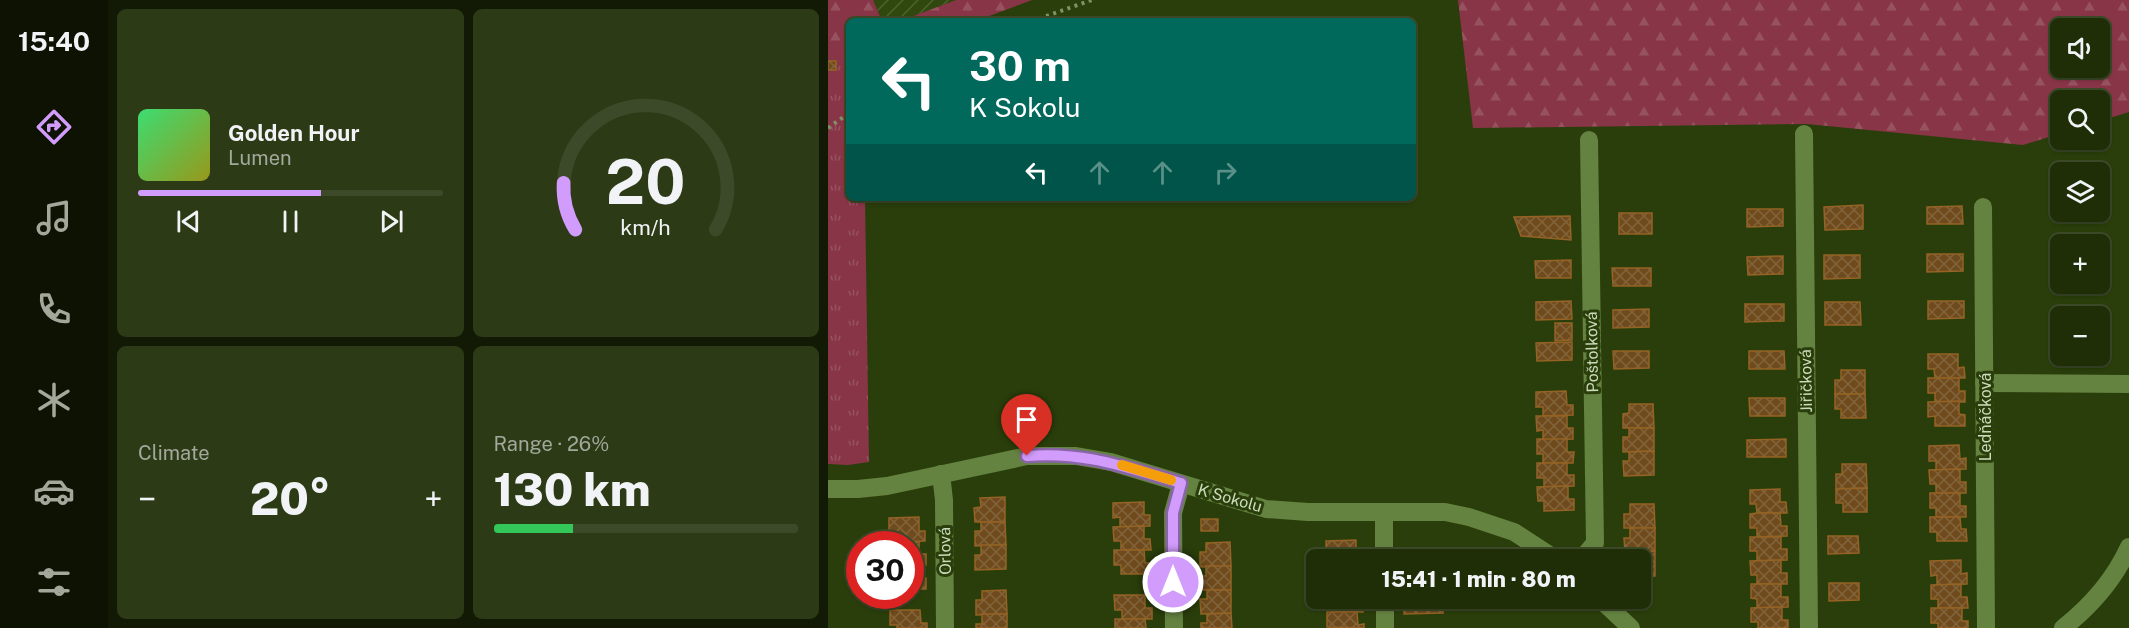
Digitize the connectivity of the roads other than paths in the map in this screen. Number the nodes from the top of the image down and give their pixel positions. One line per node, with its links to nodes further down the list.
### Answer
1 (1804, 134): 22 (street, Jiřičková)
2 (1589, 140): 13 (street, Poštolková)
3 (1983, 207): 4 (street, Ledňáčková)
4 (1984, 382): 5 (street); 17 (street, Ledňáčková)
5 (2129, 384)
6 (941, 474): 7 (street, K Sokolu); 8 (street, K Sokolu); 18 (street, Orlová)
7 (1181, 483): 9 (street, K Sokolu); 19 (street)
8 (828, 489)
9 (1384, 512): 11 (street); 12 (street, K Sokolu)
10 (2129, 547): 16 (street)
11 (1384, 549)
12 (1540, 549)
13 (1590, 549)
14 (1385, 609): 20 (street)
15 (1611, 609): 21 (street)
16 (2083, 622): 23 (street)
17 (1986, 627)
18 (945, 628)
19 (1174, 628)
20 (1385, 628)
21 (1631, 628)
22 (1809, 628)
23 (2063, 628)

